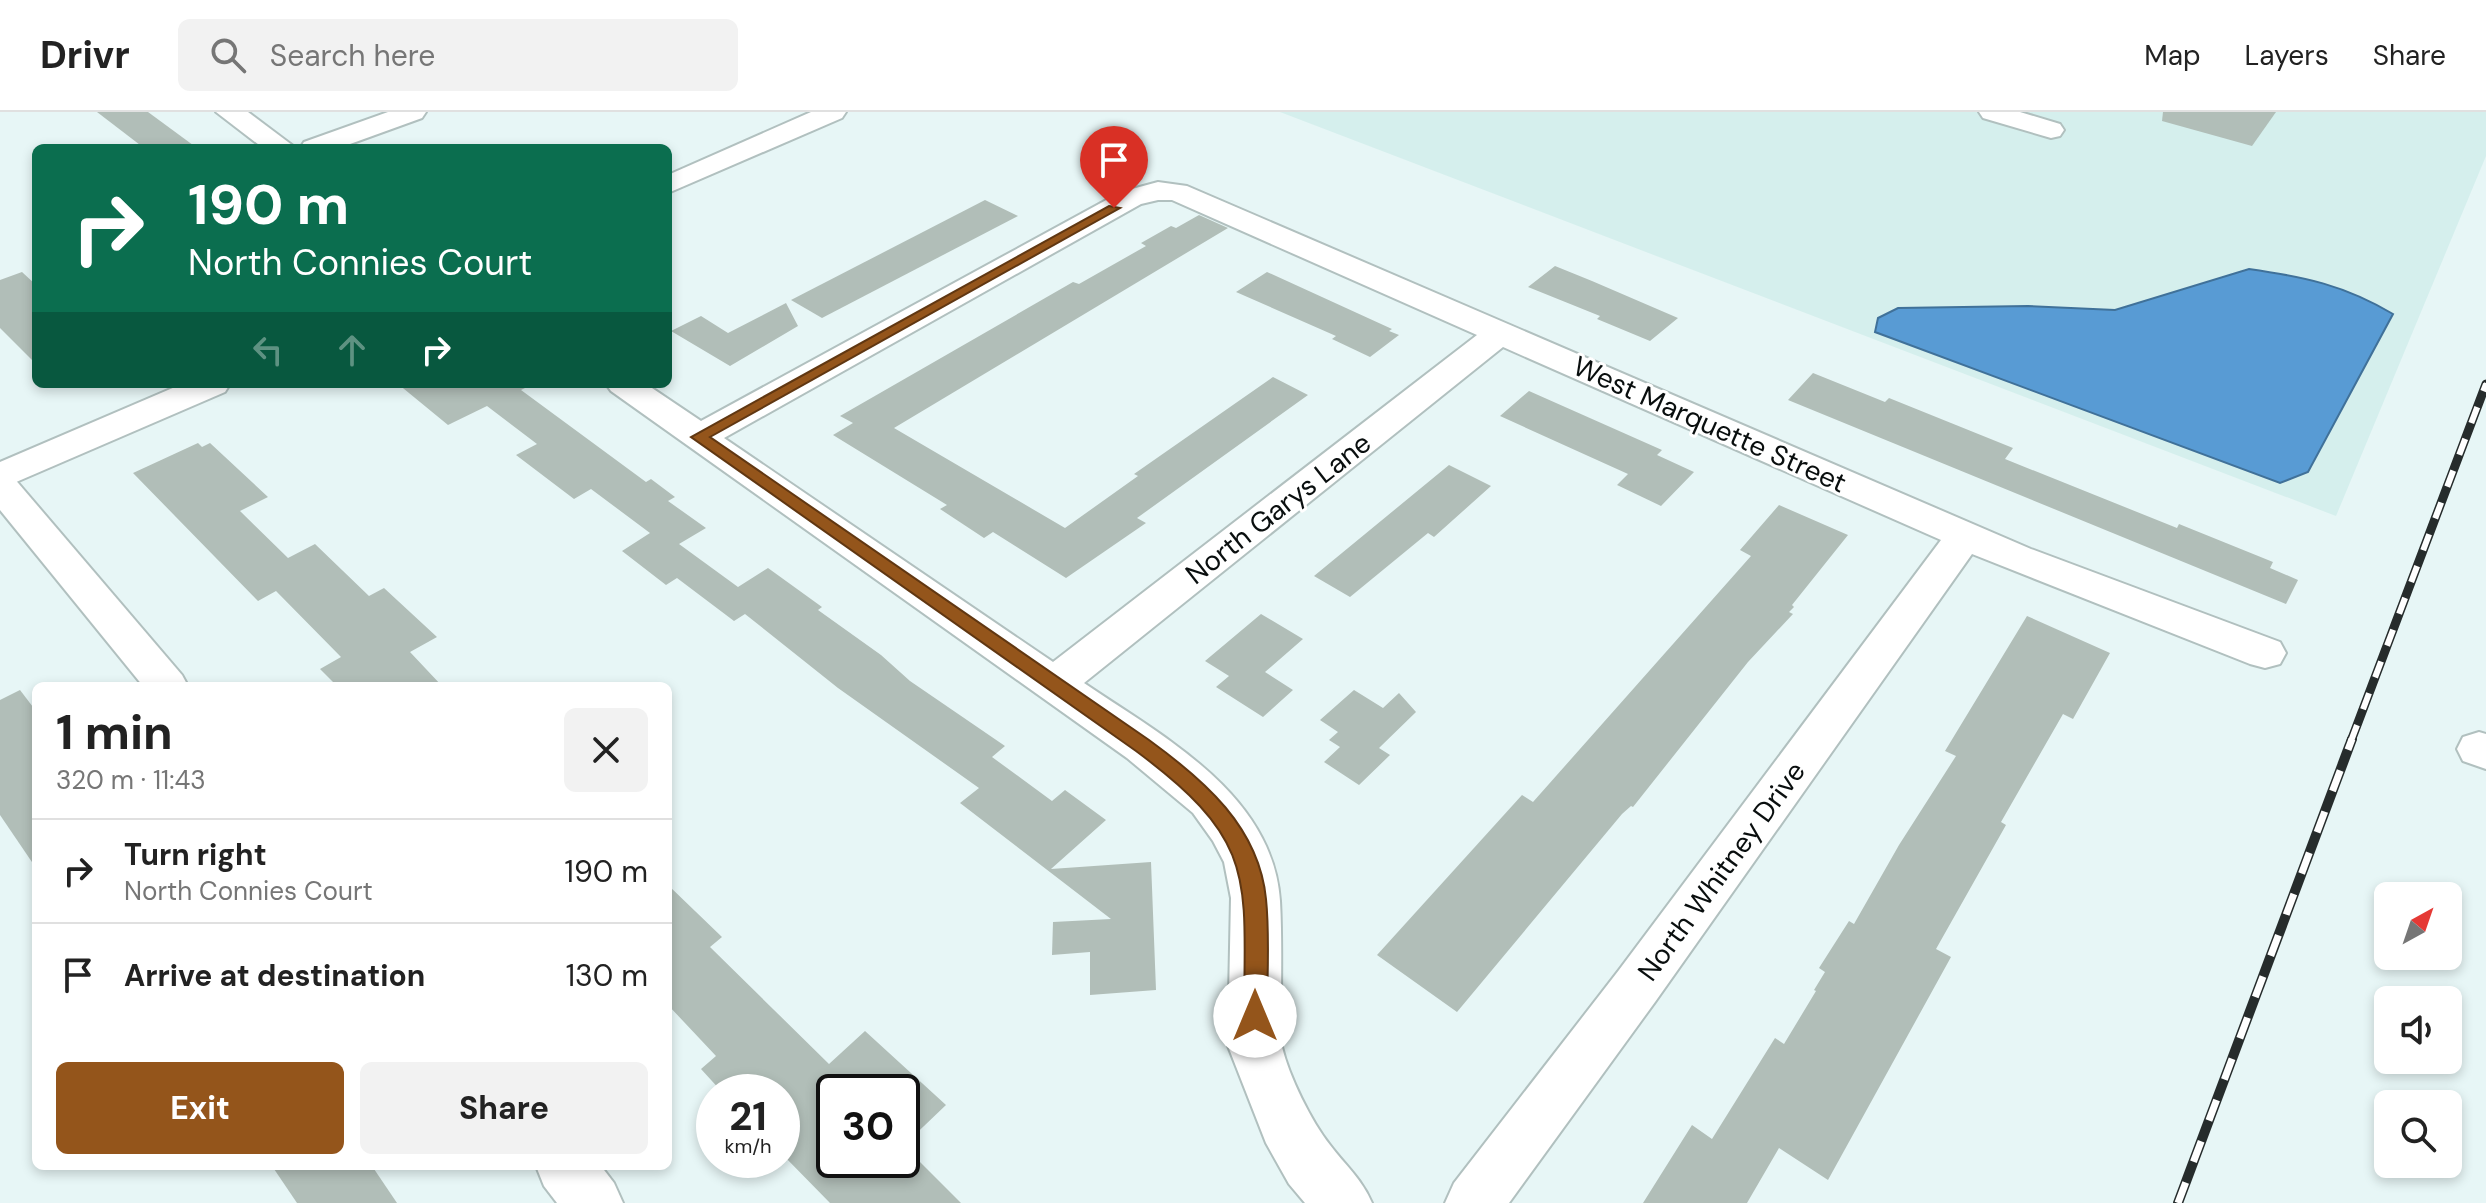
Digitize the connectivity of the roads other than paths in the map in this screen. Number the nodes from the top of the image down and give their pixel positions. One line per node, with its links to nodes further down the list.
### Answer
1 (230, 112): 6 (street)
2 (413, 112): 7 (street)
3 (833, 112): 8 (street)
4 (1992, 112): 5 (street)
5 (2051, 130)
6 (276, 144)
7 (325, 144)
8 (672, 183)
9 (1501, 332): 12 (street, West Marquette Street); 15 (street, West Marquette Street); 18 (street, North Garys Lane)
10 (203, 388): 13 (street)
11 (629, 388): 12 (street)
12 (699, 437): 18 (street)
13 (0, 477)
14 (0, 485): 17 (street)
15 (1964, 536): 16 (street, West Marquette Street); 20 (street, North Whitney Drive)
16 (2265, 653)
17 (164, 682)
18 (1054, 684): 19 (street)
19 (1343, 1203)
20 (1474, 1203)

